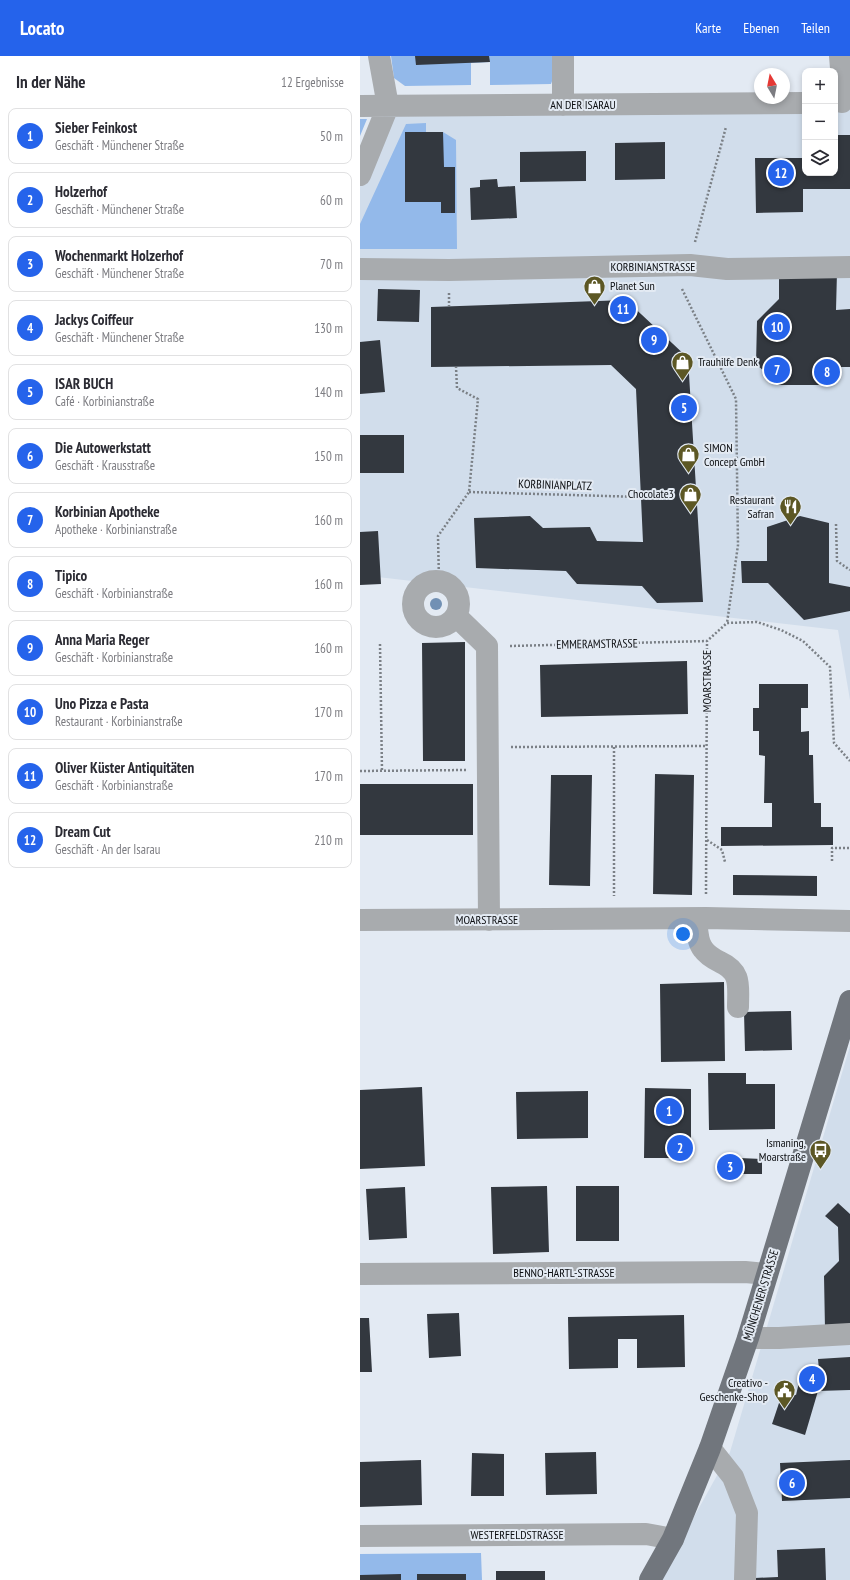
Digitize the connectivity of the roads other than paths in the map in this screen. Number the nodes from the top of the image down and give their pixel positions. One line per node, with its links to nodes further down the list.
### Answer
1 (379, 56): 8 (street)
2 (563, 56): 6 (street)
3 (840, 56): 4 (street)
4 (842, 102)
5 (802, 103): 6 (street, AN DER ISARAU)
6 (563, 105): 8 (street, AN DER ISARAU)
7 (360, 106): 8 (street, AN DER ISARAU)
8 (388, 106): 9 (street)
9 (360, 175)
10 (850, 267): 11 (street, KORBINIANSTRASSE)
11 (360, 269)
12 (456, 616): 12 (street); 15 (street)
13 (701, 919): 15 (street, MOARSTRASSE); 16 (street, MOARSTRASSE); 18 (street)
14 (360, 920): 15 (street, MOARSTRASSE)
15 (489, 920)
16 (850, 921)
17 (850, 1001): 20 (main road, MÜNCHENER STRASSE)
18 (738, 1007)
19 (360, 1274): 20 (street, BENNO-HARTL-STRASSE)
20 (767, 1274): 22 (main road, MÜNCHENER STRASSE)
21 (850, 1334): 22 (street)
22 (748, 1338): 23 (main road, MÜNCHENER STRASSE)
23 (710, 1448): 25 (main road, MÜNCHENER STRASSE); 27 (street)
24 (360, 1536): 25 (street, WESTERFELDSTRASSE)
25 (673, 1539): 26 (main road, MÜNCHENER STRASSE)
26 (650, 1580)
27 (745, 1580)

